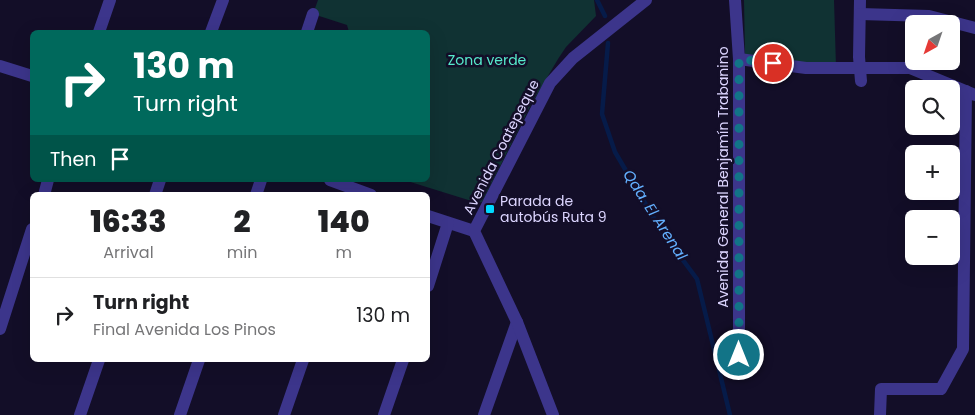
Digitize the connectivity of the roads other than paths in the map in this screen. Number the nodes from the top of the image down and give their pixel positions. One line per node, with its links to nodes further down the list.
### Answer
1 (110, 0): 9 (street)
2 (223, 0): 10 (street)
3 (646, 0): 23 (street, Avenida Coatepeque)
4 (735, 0): 12 (street, Avenida General Benjamín Trabanino)
5 (860, 0): 7 (street)
6 (313, 14): 11 (street)
7 (860, 14): 8 (street); 14 (street)
8 (975, 28)
9 (99, 30)
10 (212, 30)
11 (308, 30)
12 (739, 59): 14 (street); 28 (street, Avenida General Benjamín Trabanino)
13 (0, 66): 15 (street)
14 (860, 67): 16 (street); 17 (street)
15 (30, 75)
16 (861, 81)
17 (970, 93): 21 (street)
18 (335, 182): 19 (street)
19 (358, 192)
20 (430, 217): 22 (street, Avenida Coatepeque)
21 (970, 218): 39 (street)
22 (448, 223): 23 (street, Avenida Coatepeque); 25 (street)
23 (474, 231): 26 (street, Avenida Coatepeque)
24 (30, 235): 27 (street)
25 (430, 280)
26 (517, 322): 37 (street); 38 (street, Avenida Coatepeque)
27 (0, 329)
28 (739, 355)
29 (98, 362): 33 (street)
30 (198, 362): 34 (street)
31 (302, 362): 35 (street)
32 (402, 362): 36 (street)
33 (80, 415)
34 (180, 415)
35 (284, 415)
36 (384, 415)
37 (484, 415)
38 (553, 415)
39 (880, 415)

